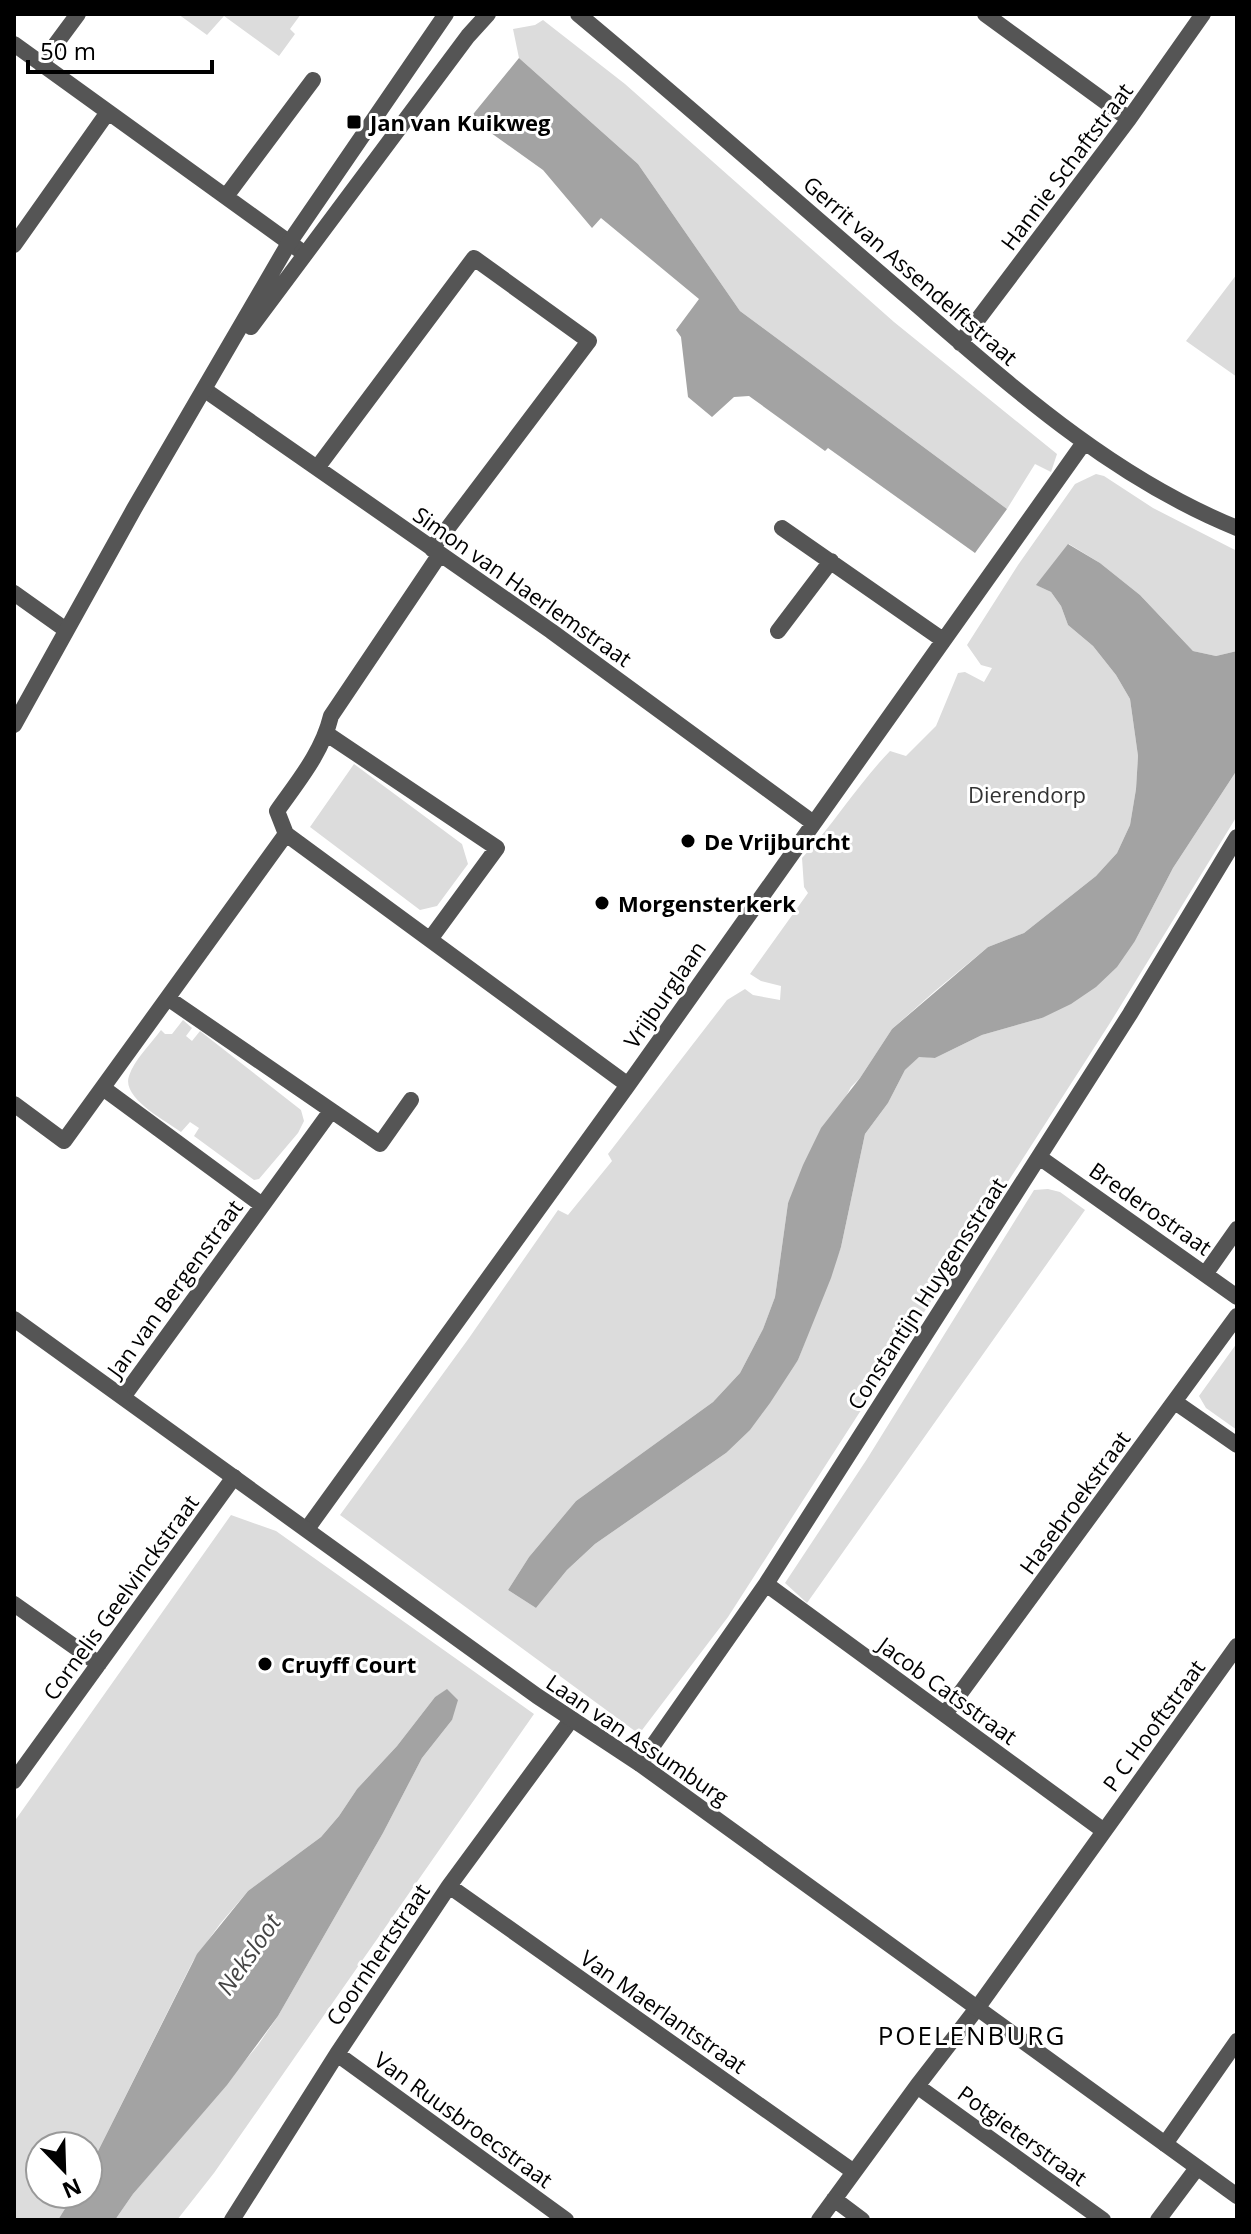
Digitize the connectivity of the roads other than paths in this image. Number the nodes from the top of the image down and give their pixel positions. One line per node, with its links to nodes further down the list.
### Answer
1 (78, 14): 8 (street)
2 (446, 14): 13 (street)
3 (488, 14): 15 (street)
4 (578, 14): 16 (street, Gerrit van Assendelftstraat)
5 (985, 14): 11 (street)
6 (1203, 14): 11 (street, Hannie Schaftstraat)
7 (14, 44): 8 (street)
8 (41, 64): 10 (street)
9 (313, 80): 12 (street)
10 (108, 112): 12 (street); 14 (street)
11 (1129, 119): 16 (street, Hannie Schaftstraat)
12 (227, 195): 13 (street)
13 (289, 243): 15 (street); 17 (street)
14 (14, 245)
15 (305, 254): 17 (street)
16 (960, 343): 18 (street, Gerrit van Assendelftstraat)
17 (205, 390): 19 (street, Simon van Haerlemstraat); 25 (street)
18 (1083, 444): 21 (street, Gerrit van Assendelftstraat); 27 (street, Vrijburglaan)
19 (317, 468): 22 (street, Simon van Haerlemstraat); 22 (street)
20 (782, 528): 23 (street)
21 (1237, 528)
22 (436, 552): 29 (street); 30 (street, Simon van Haerlemstraat)
23 (831, 561): 26 (street); 27 (street)
24 (14, 593): 25 (street)
25 (66, 630): 28 (street)
26 (778, 631)
27 (943, 640): 30 (street, Vrijburglaan)
28 (14, 725)
29 (327, 734): 31 (street); 33 (street)
30 (812, 822): 35 (street, Vrijburglaan)
31 (286, 834): 33 (street); 34 (street)
32 (1237, 837): 40 (street, Constantijn Huygensstraat)
33 (431, 938): 35 (street)
34 (169, 999): 36 (street); 39 (street)
35 (628, 1085): 51 (street, Vrijburglaan)
36 (103, 1088): 38 (street); 41 (street, Jan van Bergenstraat)
37 (411, 1100): 39 (street)
38 (14, 1104)
39 (331, 1111): 41 (street, Jan van Bergenstraat)
40 (1039, 1157): 43 (street, Brederostraat); 52 (street, Constantijn Huygensstraat)
41 (262, 1205): 47 (street, Jan van Bergenstraat)
42 (1237, 1229): 43 (street)
43 (1206, 1273): 44 (street, Brederostraat)
44 (1237, 1297)
45 (1237, 1316): 48 (street, Hasebroekstraat)
46 (14, 1319): 47 (street, Laan van Assumburg)
47 (123, 1397): 50 (street, Laan van Assumburg)
48 (1175, 1402): 49 (street); 56 (street, Hasebroekstraat)
49 (1237, 1445)
50 (234, 1477): 51 (street, Laan van Assumburg); 55 (street, Cornelis Geelvinckstraat)
51 (307, 1529): 57 (street, Laan van Assumburg)
52 (766, 1584): 56 (street, Jacob Catsstraat); 58 (street, Constantijn Huygensstraat)
53 (14, 1604): 55 (street)
54 (1237, 1646): 60 (street, P C Hooftstraat)
55 (99, 1664): 59 (street, Cornelis Geelvinckstraat)
56 (945, 1714): 60 (street, Jacob Catsstraat)
57 (571, 1720): 58 (street, Laan van Assumburg); 61 (street, Coornhertstraat)
58 (640, 1764): 62 (street, Laan van Assumburg)
59 (14, 1781)
60 (1104, 1831): 62 (street, P C Hooftstraat)
61 (449, 1886): 64 (street, Coornhertstraat); 68 (street, Van Maerlantstraat)
62 (978, 2007): 65 (street); 66 (street, Laan van Assumburg)
63 (1237, 2041): 66 (street)
64 (337, 2054): 71 (street, Coornhertstraat); 72 (street, Van Ruusbroecstraat)
65 (917, 2086): 68 (street); 75 (street, Potgieterstraat)
66 (1165, 2144): 67 (street, Laan van Assumburg)
67 (1197, 2168): 69 (street, Laan van Assumburg); 76 (street)
68 (854, 2172): 70 (street)
69 (1237, 2196)
70 (834, 2199): 73 (street); 74 (street)
71 (232, 2220)
72 (566, 2220)
73 (819, 2220)
74 (862, 2220)
75 (1103, 2220)
76 (1158, 2220)

